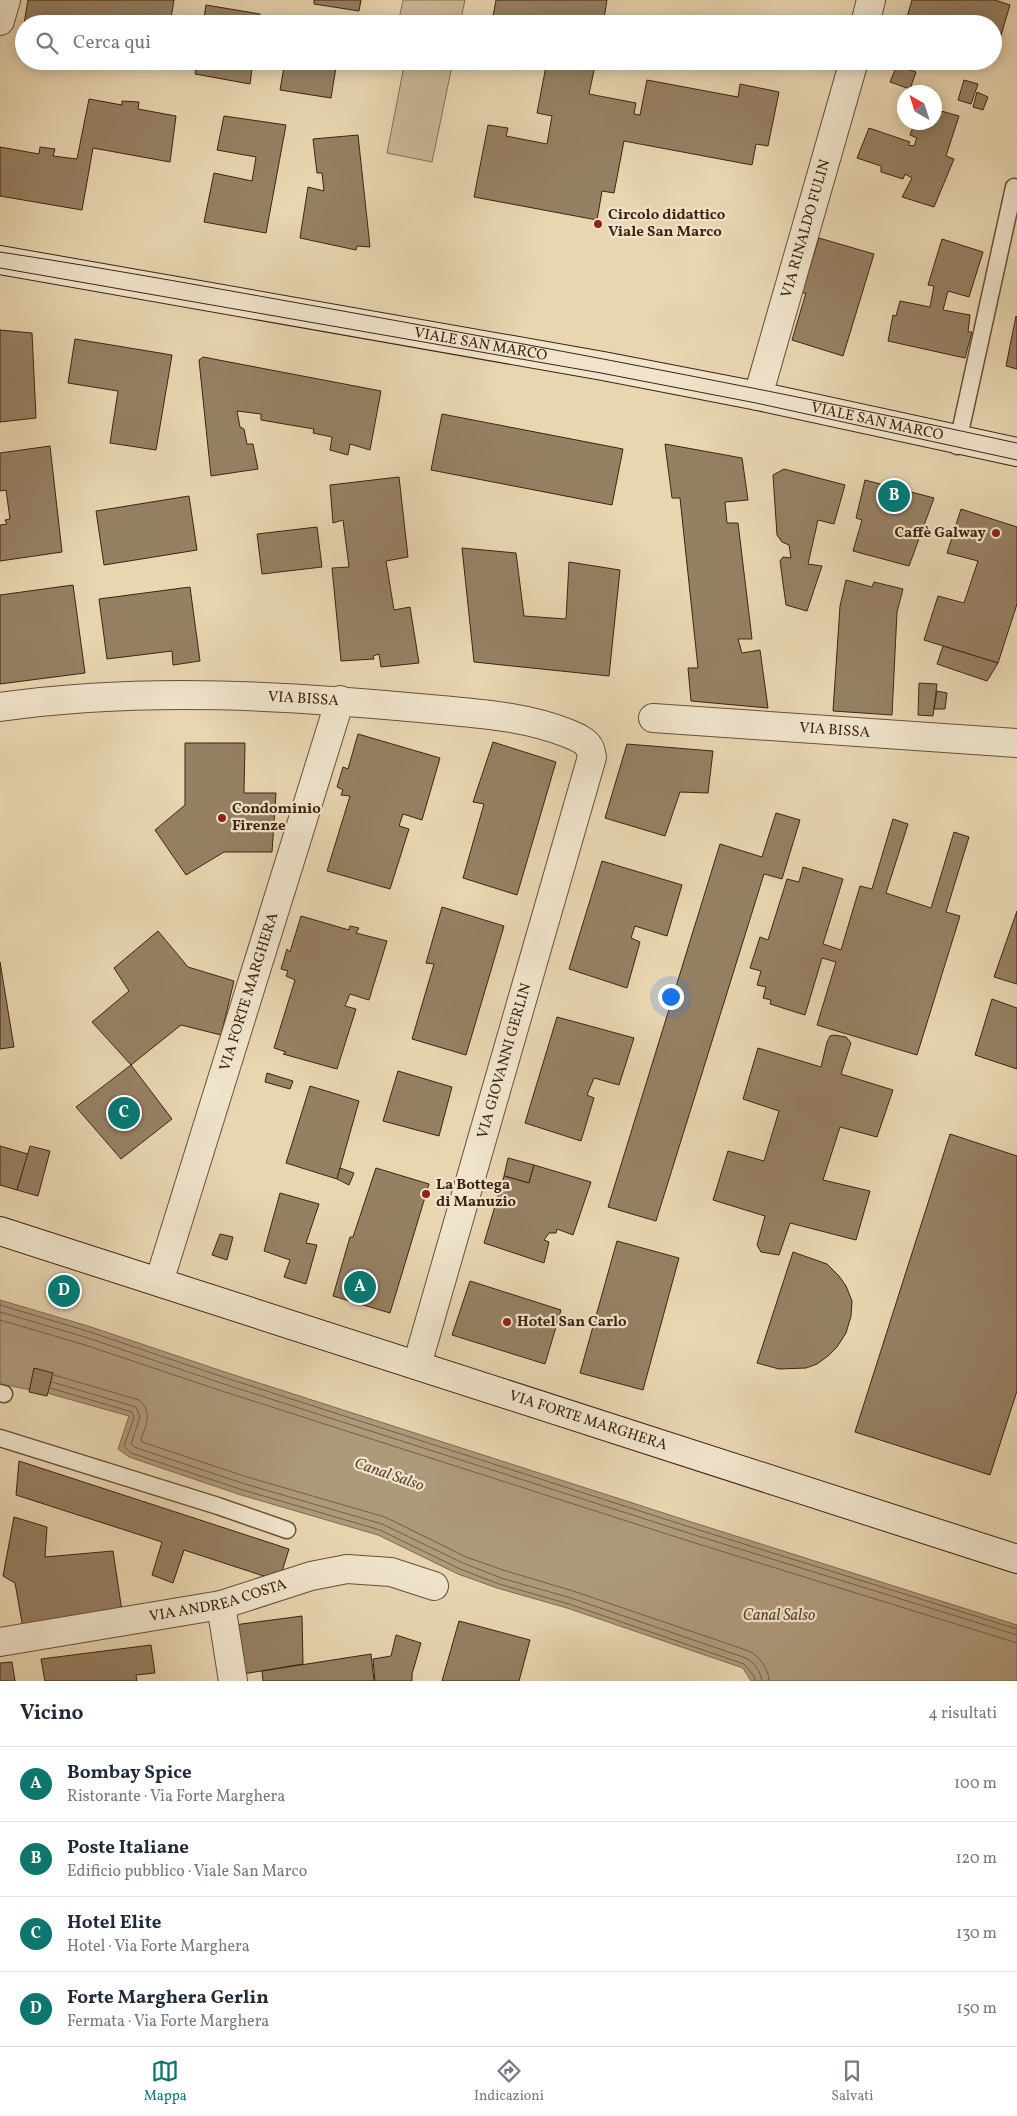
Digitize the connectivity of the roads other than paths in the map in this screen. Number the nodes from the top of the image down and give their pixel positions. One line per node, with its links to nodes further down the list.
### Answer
1 (6, 0): 4 (street)
2 (871, 0): 3 (street)
3 (867, 15)
4 (0, 21)
5 (851, 70): 8 (street, VIA RINALDO FULIN)
6 (1014, 188): 9 (lane, VIALE SAN MARCO)
7 (0, 260): 8 (street, VIALE SAN MARCO)
8 (758, 396): 9 (street, VIALE SAN MARCO)
9 (958, 443): 10 (street, VIALE SAN MARCO)
10 (1017, 452)
11 (340, 700): 12 (street, VIA BISSA); 15 (street, VIA BISSA); 17 (street, VIA FORTE MARGHERA)
12 (0, 706)
13 (653, 718): 14 (street, VIA BISSA)
14 (1017, 743)
15 (592, 758): 18 (street, VIA GIOVANNI GERLIN)
16 (0, 1232): 17 (street, VIA FORTE MARGHERA)
17 (159, 1282): 18 (street, VIA FORTE MARGHERA)
18 (417, 1365): 21 (street, VIA FORTE MARGHERA)
19 (0, 1438): 20 (lane)
20 (287, 1530)
21 (1017, 1559)
22 (434, 1586): 23 (street, VIA ANDREA COSTA)
23 (223, 1617): 24 (street, VIA ANDREA COSTA); 25 (street)
24 (0, 1642)
25 (233, 1681)

